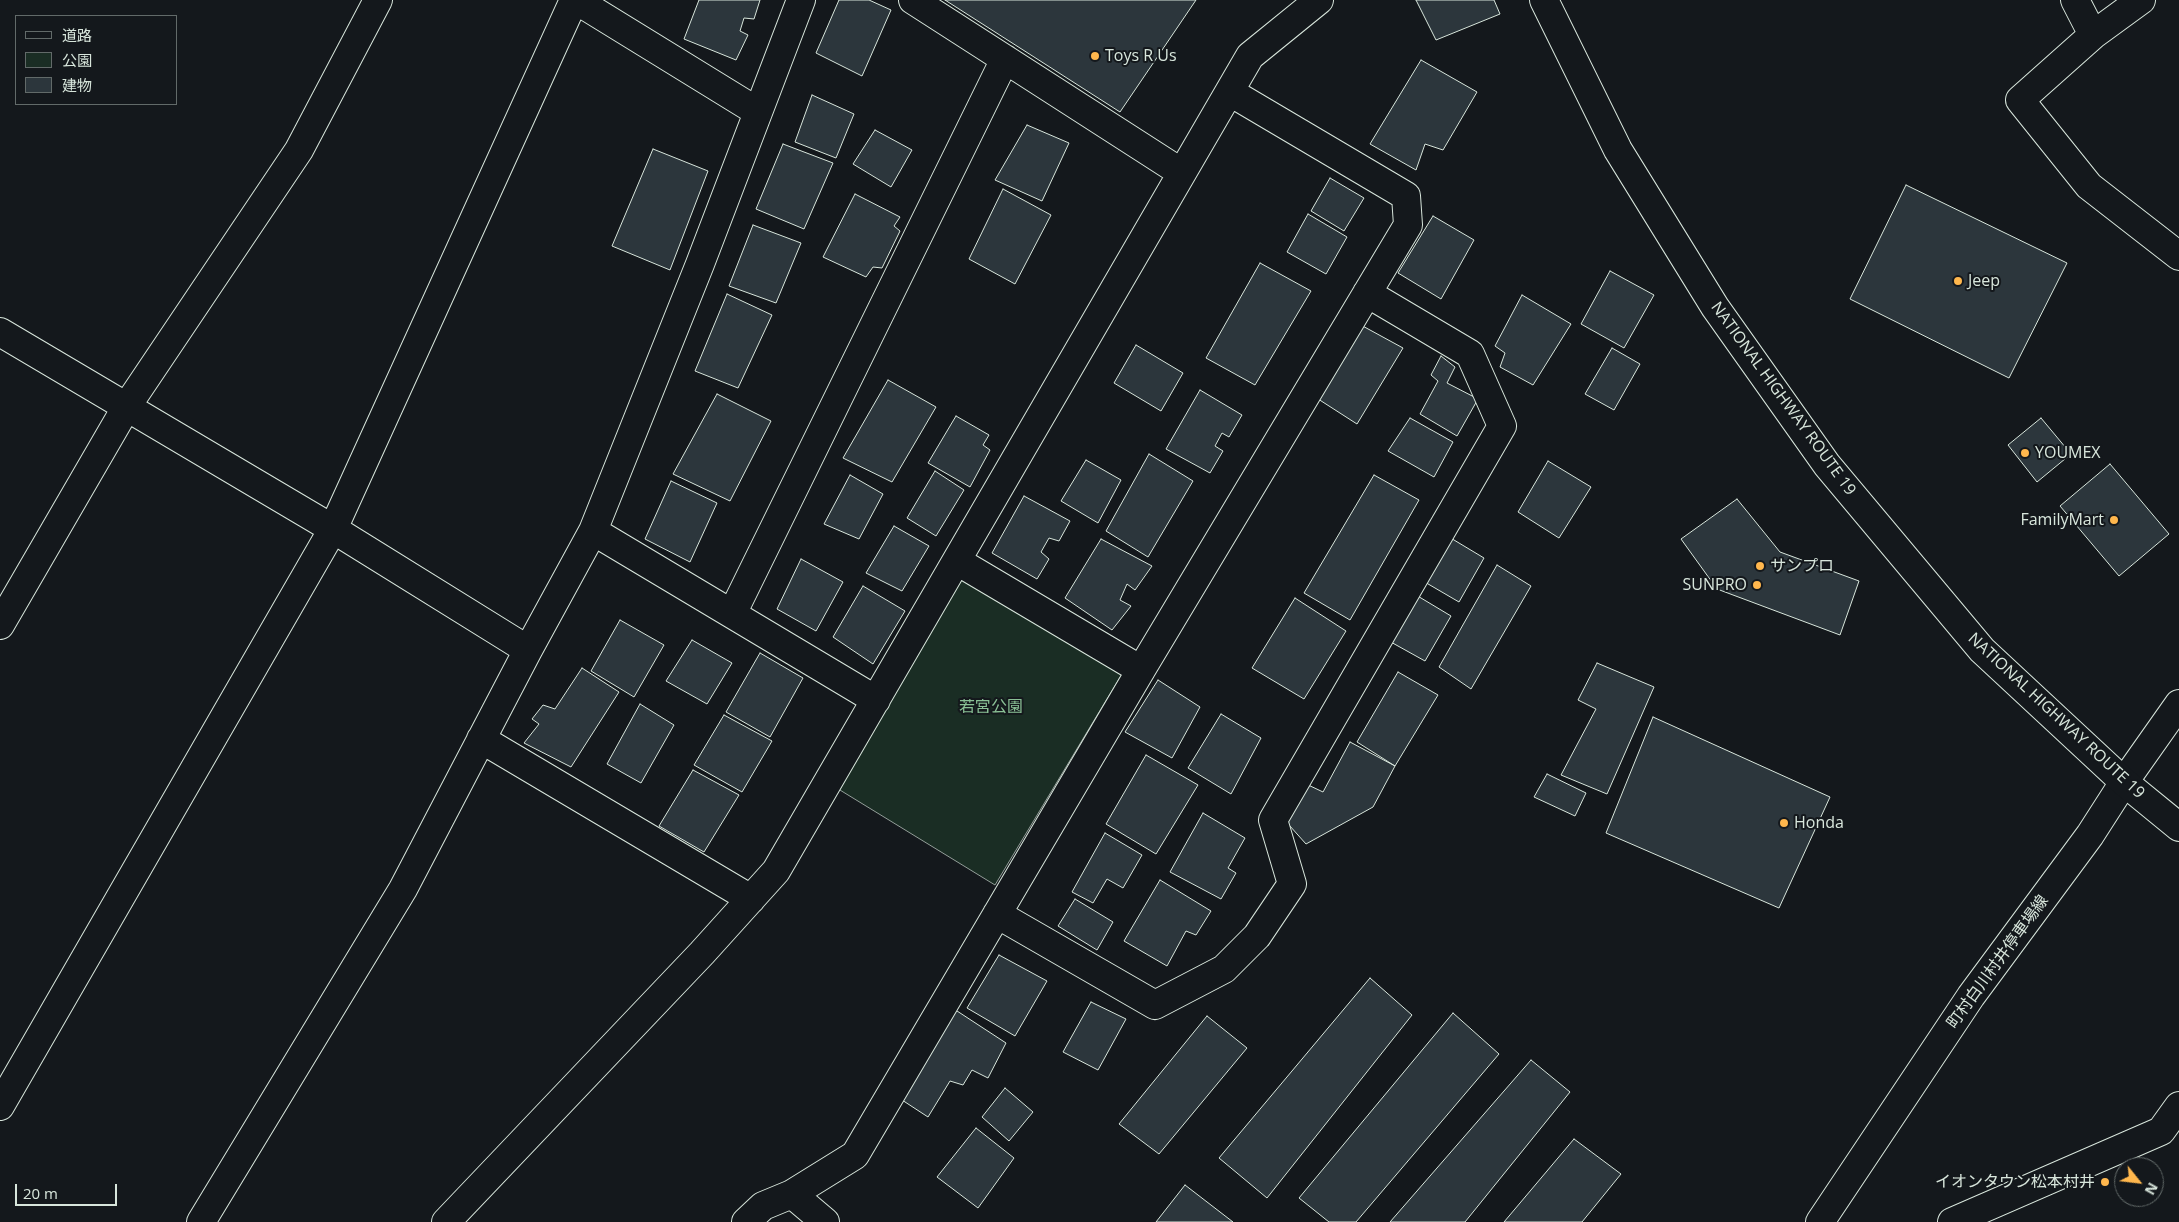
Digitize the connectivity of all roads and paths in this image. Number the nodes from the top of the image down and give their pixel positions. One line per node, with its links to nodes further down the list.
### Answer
1 (378, 0): 17 (main road)
2 (575, 0): 12 (main road); 18 (main road)
3 (801, 0): 12 (main road)
4 (913, 0): 10 (main road)
5 (1320, 0): 11 (main road)
6 (1544, 0): 28 (main road, NATIONAL HIGHWAY ROUTE 19)
7 (2075, 0): 9 (main road)
8 (2142, 0): 9 (main road)
9 (2093, 35): 14 (main road)
10 (1005, 59): 13 (main road); 21 (main road)
11 (1230, 92): 13 (main road); 15 (main road)
12 (758, 112): 19 (main road)
13 (1182, 173): 20 (main road)
14 (2179, 256)
15 (1368, 293): 24 (main road); 31 (main road)
16 (0, 332): 17 (main road)
17 (127, 406): 18 (main road); 22 (main road)
18 (332, 528): 23 (main road); 32 (main road)
19 (593, 531): 21 (main road); 23 (main road)
20 (957, 561): 24 (main road); 25 (main road)
21 (732, 614): 25 (main road)
22 (0, 625)
23 (528, 650): 27 (main road)
24 (1141, 670): 31 (main road)
25 (876, 700): 30 (main road)
26 (2179, 704): 28 (main road, 町村白川村井停車場線)
27 (481, 739): 30 (main road); 35 (main road)
28 (2124, 782): 29 (main road, NATIONAL HIGHWAY ROUTE 19); 39 (main road, 町村白川村井停車場線)
29 (2179, 827)
30 (751, 899): 36 (main road)
31 (997, 914): 34 (main road)
32 (0, 1106)
33 (2179, 1106): 40 (main road)
34 (792, 1194): 37 (main road); 38 (main road)
35 (201, 1222)
36 (446, 1222)
37 (746, 1222)
38 (825, 1222)
39 (1820, 1222)
40 (1952, 1222)

